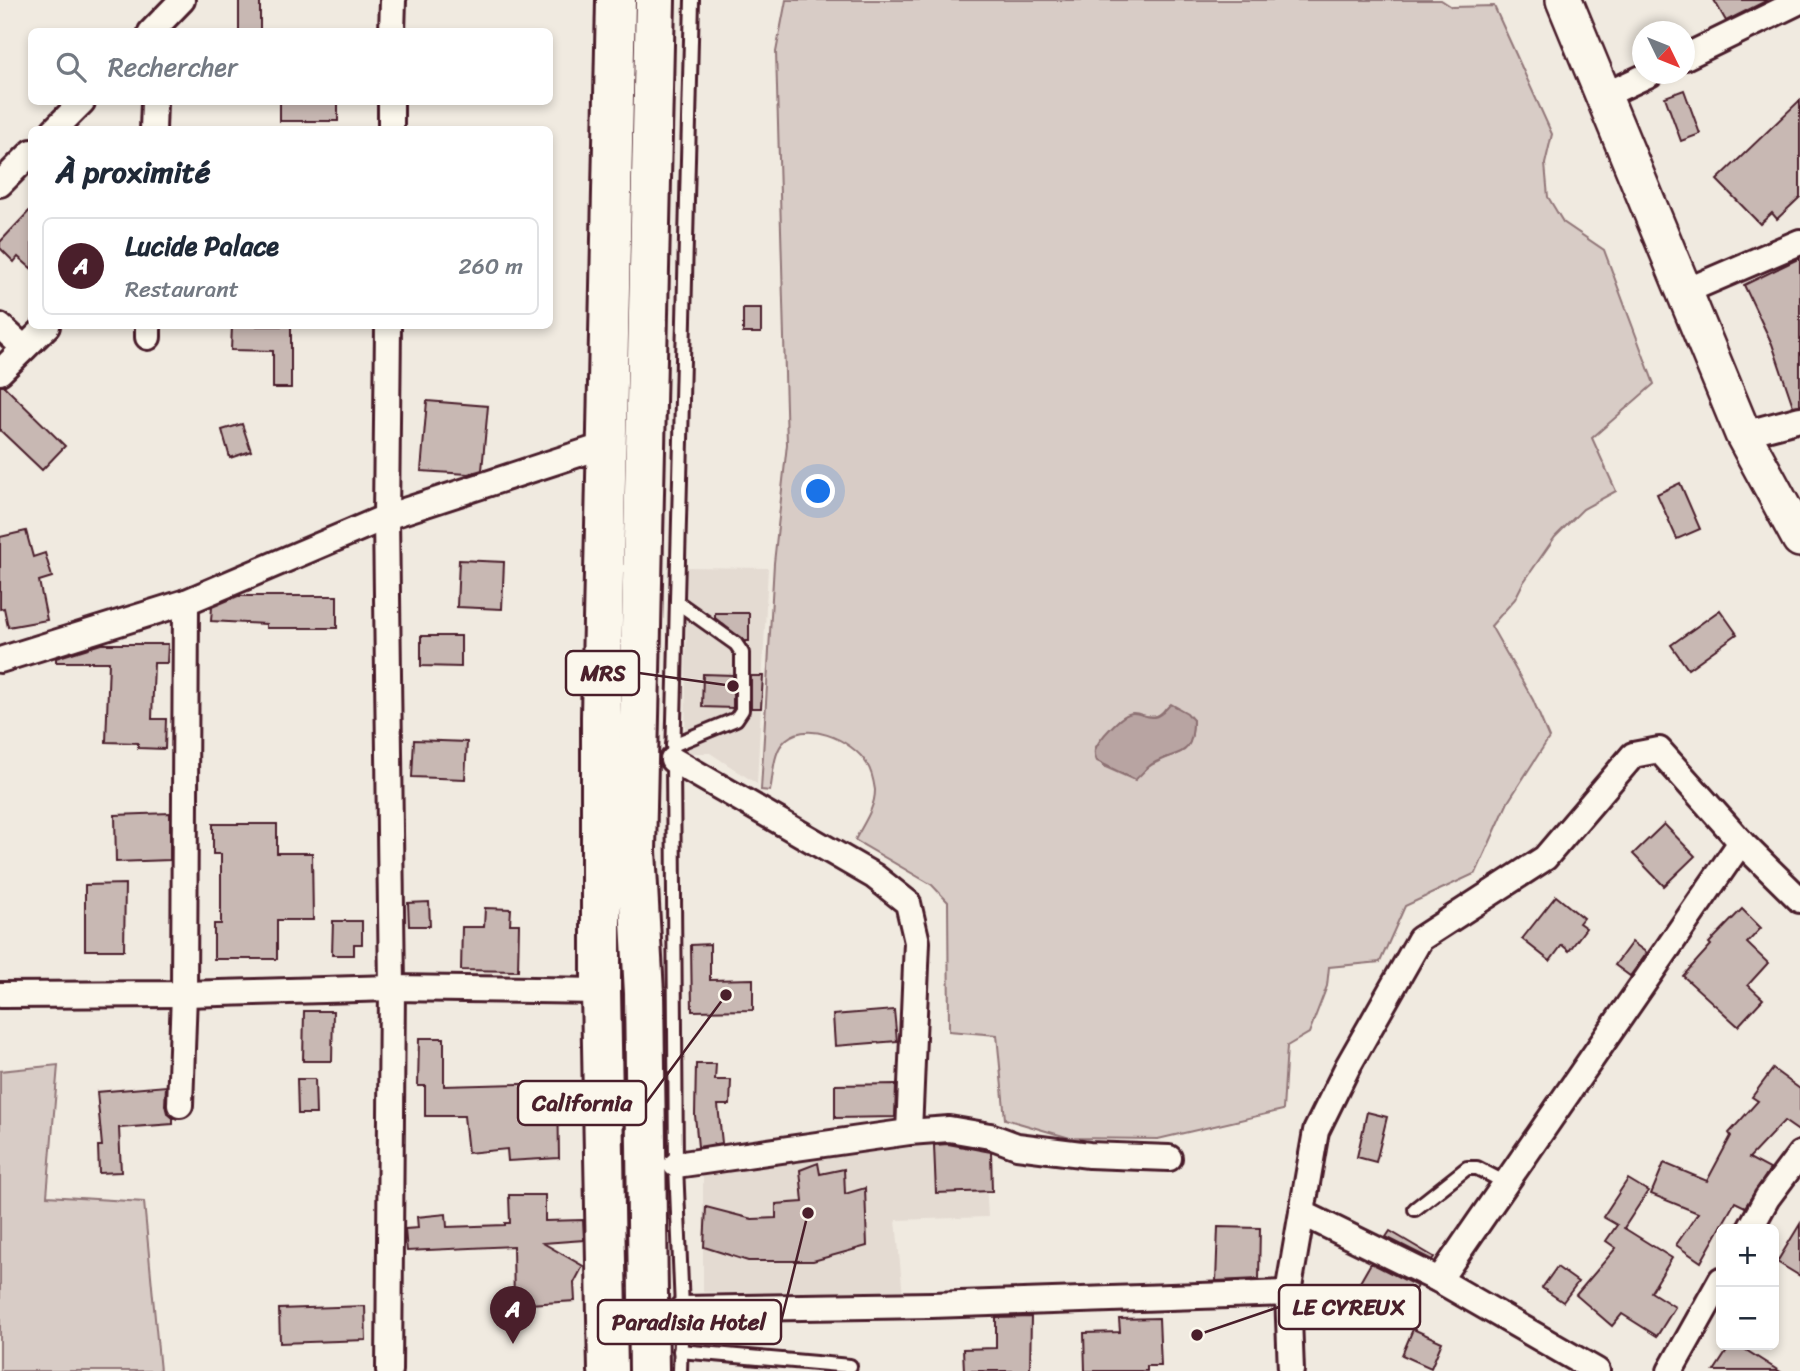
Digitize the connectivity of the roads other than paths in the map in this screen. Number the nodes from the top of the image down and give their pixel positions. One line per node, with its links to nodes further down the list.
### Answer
1 (182, 0): 8 (street)
2 (393, 0): 9 (street)
3 (617, 0): 30 (highway)
4 (655, 0): 60 (highway)
5 (691, 0): 34 (lane)
6 (1564, 0): 12 (main road)
7 (1800, 1): 10 (street)
8 (156, 28)
9 (392, 28)
10 (1695, 52)
11 (1632, 82): 12 (street)
12 (1603, 96): 22 (main road)
13 (79, 105): 16 (street)
14 (154, 105): 17 (street)
15 (391, 105): 18 (street)
16 (58, 126)
17 (153, 126)
18 (391, 126)
19 (28, 156): 20 (street)
20 (0, 184)
21 (1800, 242): 22 (street)
22 (1686, 291): 29 (main road)
23 (0, 326): 26 (street)
24 (44, 329): 26 (street)
25 (388, 329): 31 (street)
26 (24, 348): 27 (street)
27 (0, 372)
28 (1800, 419): 29 (street)
29 (1743, 434): 32 (main road)
30 (607, 445): 31 (street); 40 (highway)
31 (386, 517): 33 (street); 39 (street)
32 (1800, 539)
33 (186, 602): 35 (street); 41 (street)
34 (677, 603): 36 (lane); 36 (lane)
35 (0, 660)
36 (673, 752): 44 (street); 47 (lane)
37 (1741, 842): 38 (street); 48 (street); 50 (street)
38 (1800, 900)
39 (392, 988): 40 (street); 41 (street); 58 (street)
40 (601, 991): 59 (highway)
41 (184, 994): 42 (street); 43 (street)
42 (0, 995)
43 (180, 1105)
44 (909, 1132): 46 (street); 47 (street)
45 (1800, 1153): 51 (street)
46 (1169, 1158)
47 (676, 1165): 55 (lane)
48 (1506, 1183): 49 (lane); 52 (street)
49 (1415, 1209)
50 (1302, 1213): 52 (street); 54 (street)
51 (1753, 1224)
52 (1439, 1280): 63 (street)
53 (1717, 1287): 64 (street)
54 (1288, 1293): 55 (street); 62 (street)
55 (682, 1309): 56 (lane)
56 (680, 1351): 57 (lane); 61 (lane)
57 (850, 1366)
58 (390, 1371)
59 (608, 1371)
60 (649, 1371)
61 (680, 1371)
62 (1291, 1371)
63 (1597, 1371)
64 (1670, 1371)

